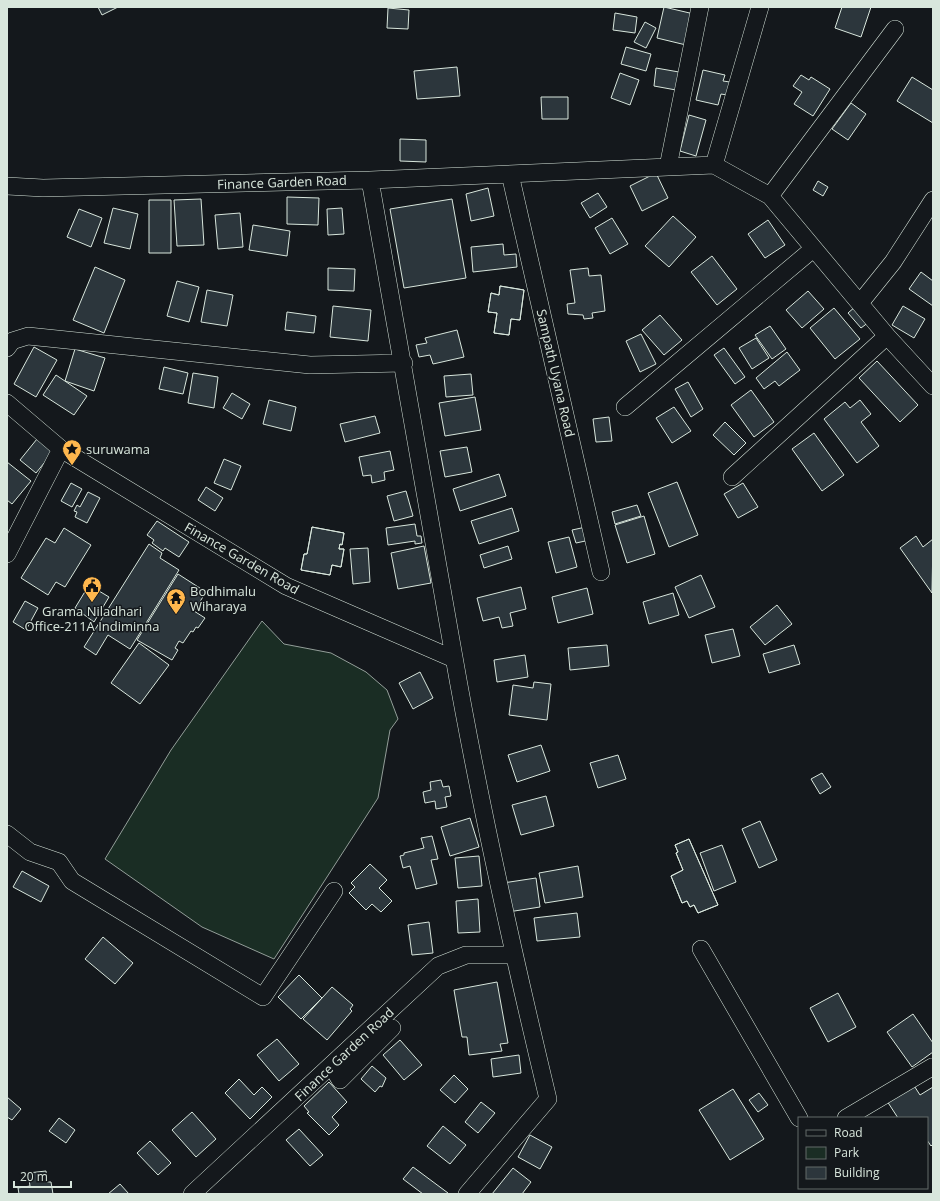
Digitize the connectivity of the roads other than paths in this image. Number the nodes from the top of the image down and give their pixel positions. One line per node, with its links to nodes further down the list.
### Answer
1 (700, 7): 5 (street)
2 (760, 7): 4 (street)
3 (895, 29): 9 (street)
4 (714, 165): 5 (street, Finance Garden Road); 9 (street)
5 (668, 167): 6 (street, Finance Garden Road)
6 (510, 174): 7 (street, Finance Garden Road); 22 (street, Sampath Uyana Road)
7 (370, 180): 8 (street, Finance Garden Road); 15 (street)
8 (7, 186)
9 (770, 196): 11 (street)
10 (933, 200): 12 (street)
11 (813, 249): 12 (street); 18 (street)
12 (860, 303): 13 (street)
13 (887, 336): 16 (street); 20 (street)
14 (7, 348): 15 (street)
15 (404, 363): 23 (street)
16 (933, 386)
17 (7, 403): 19 (street, Finance Garden Road)
18 (625, 407)
19 (61, 449): 21 (street); 23 (street, Finance Garden Road)
20 (732, 477)
21 (7, 554)
22 (601, 572)
23 (454, 659): 27 (street)
24 (7, 834): 25 (street)
25 (334, 891)
26 (701, 949): 31 (street)
27 (514, 955): 29 (street, Finance Garden Road); 34 (street)
28 (392, 1028): 29 (street)
29 (331, 1066): 33 (street, Finance Garden Road)
30 (933, 1068): 32 (street)
31 (798, 1117)
32 (848, 1117)
33 (192, 1194)
34 (467, 1194)

